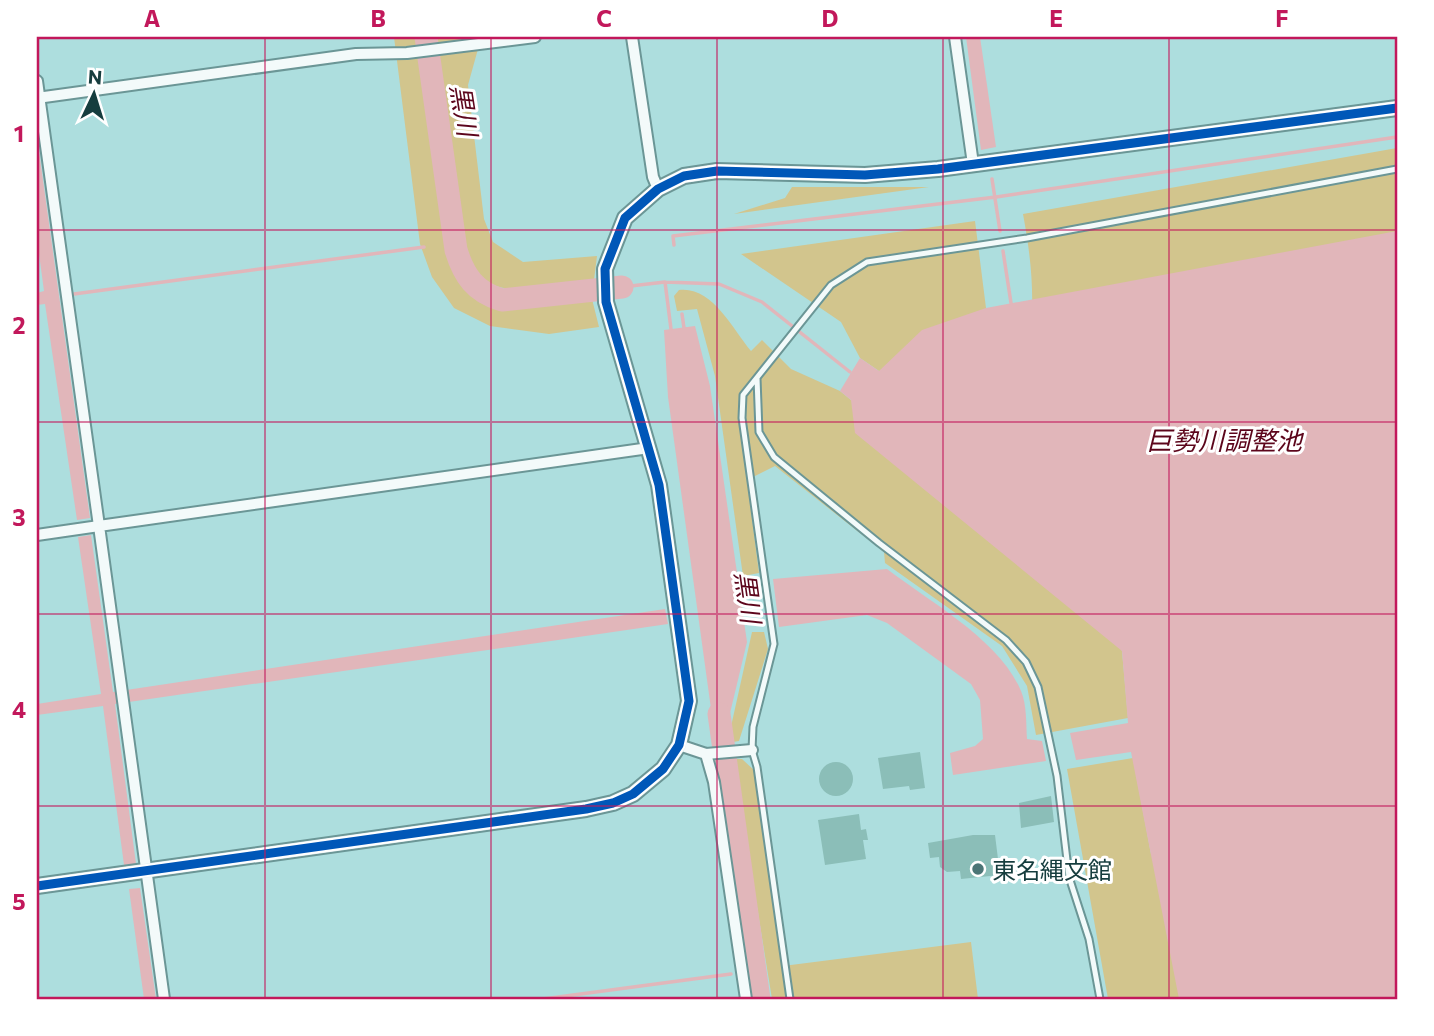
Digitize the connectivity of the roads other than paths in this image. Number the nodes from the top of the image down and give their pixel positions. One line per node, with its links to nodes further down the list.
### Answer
1 (534, 37): 5 (street)
2 (632, 37): 9 (street)
3 (955, 37): 7 (street)
4 (37, 81): 5 (street)
5 (38, 98): 12 (street)
6 (1397, 108): 7 (street)
7 (973, 164): 9 (street)
8 (1397, 169): 10 (lane)
9 (659, 188): 11 (street)
10 (757, 378): 15 (lane); 24 (lane)
11 (649, 448): 12 (street); 14 (street)
12 (99, 526): 13 (street); 17 (street)
13 (37, 535)
14 (679, 745): 16 (street); 17 (street)
15 (752, 750): 16 (street); 20 (lane)
16 (706, 754): 22 (street)
17 (146, 871): 18 (street); 21 (street)
18 (37, 886)
19 (788, 920): 20 (lane)
20 (780, 921): 23 (lane)
21 (164, 999)
22 (746, 999)
23 (790, 999)
24 (1100, 999)

